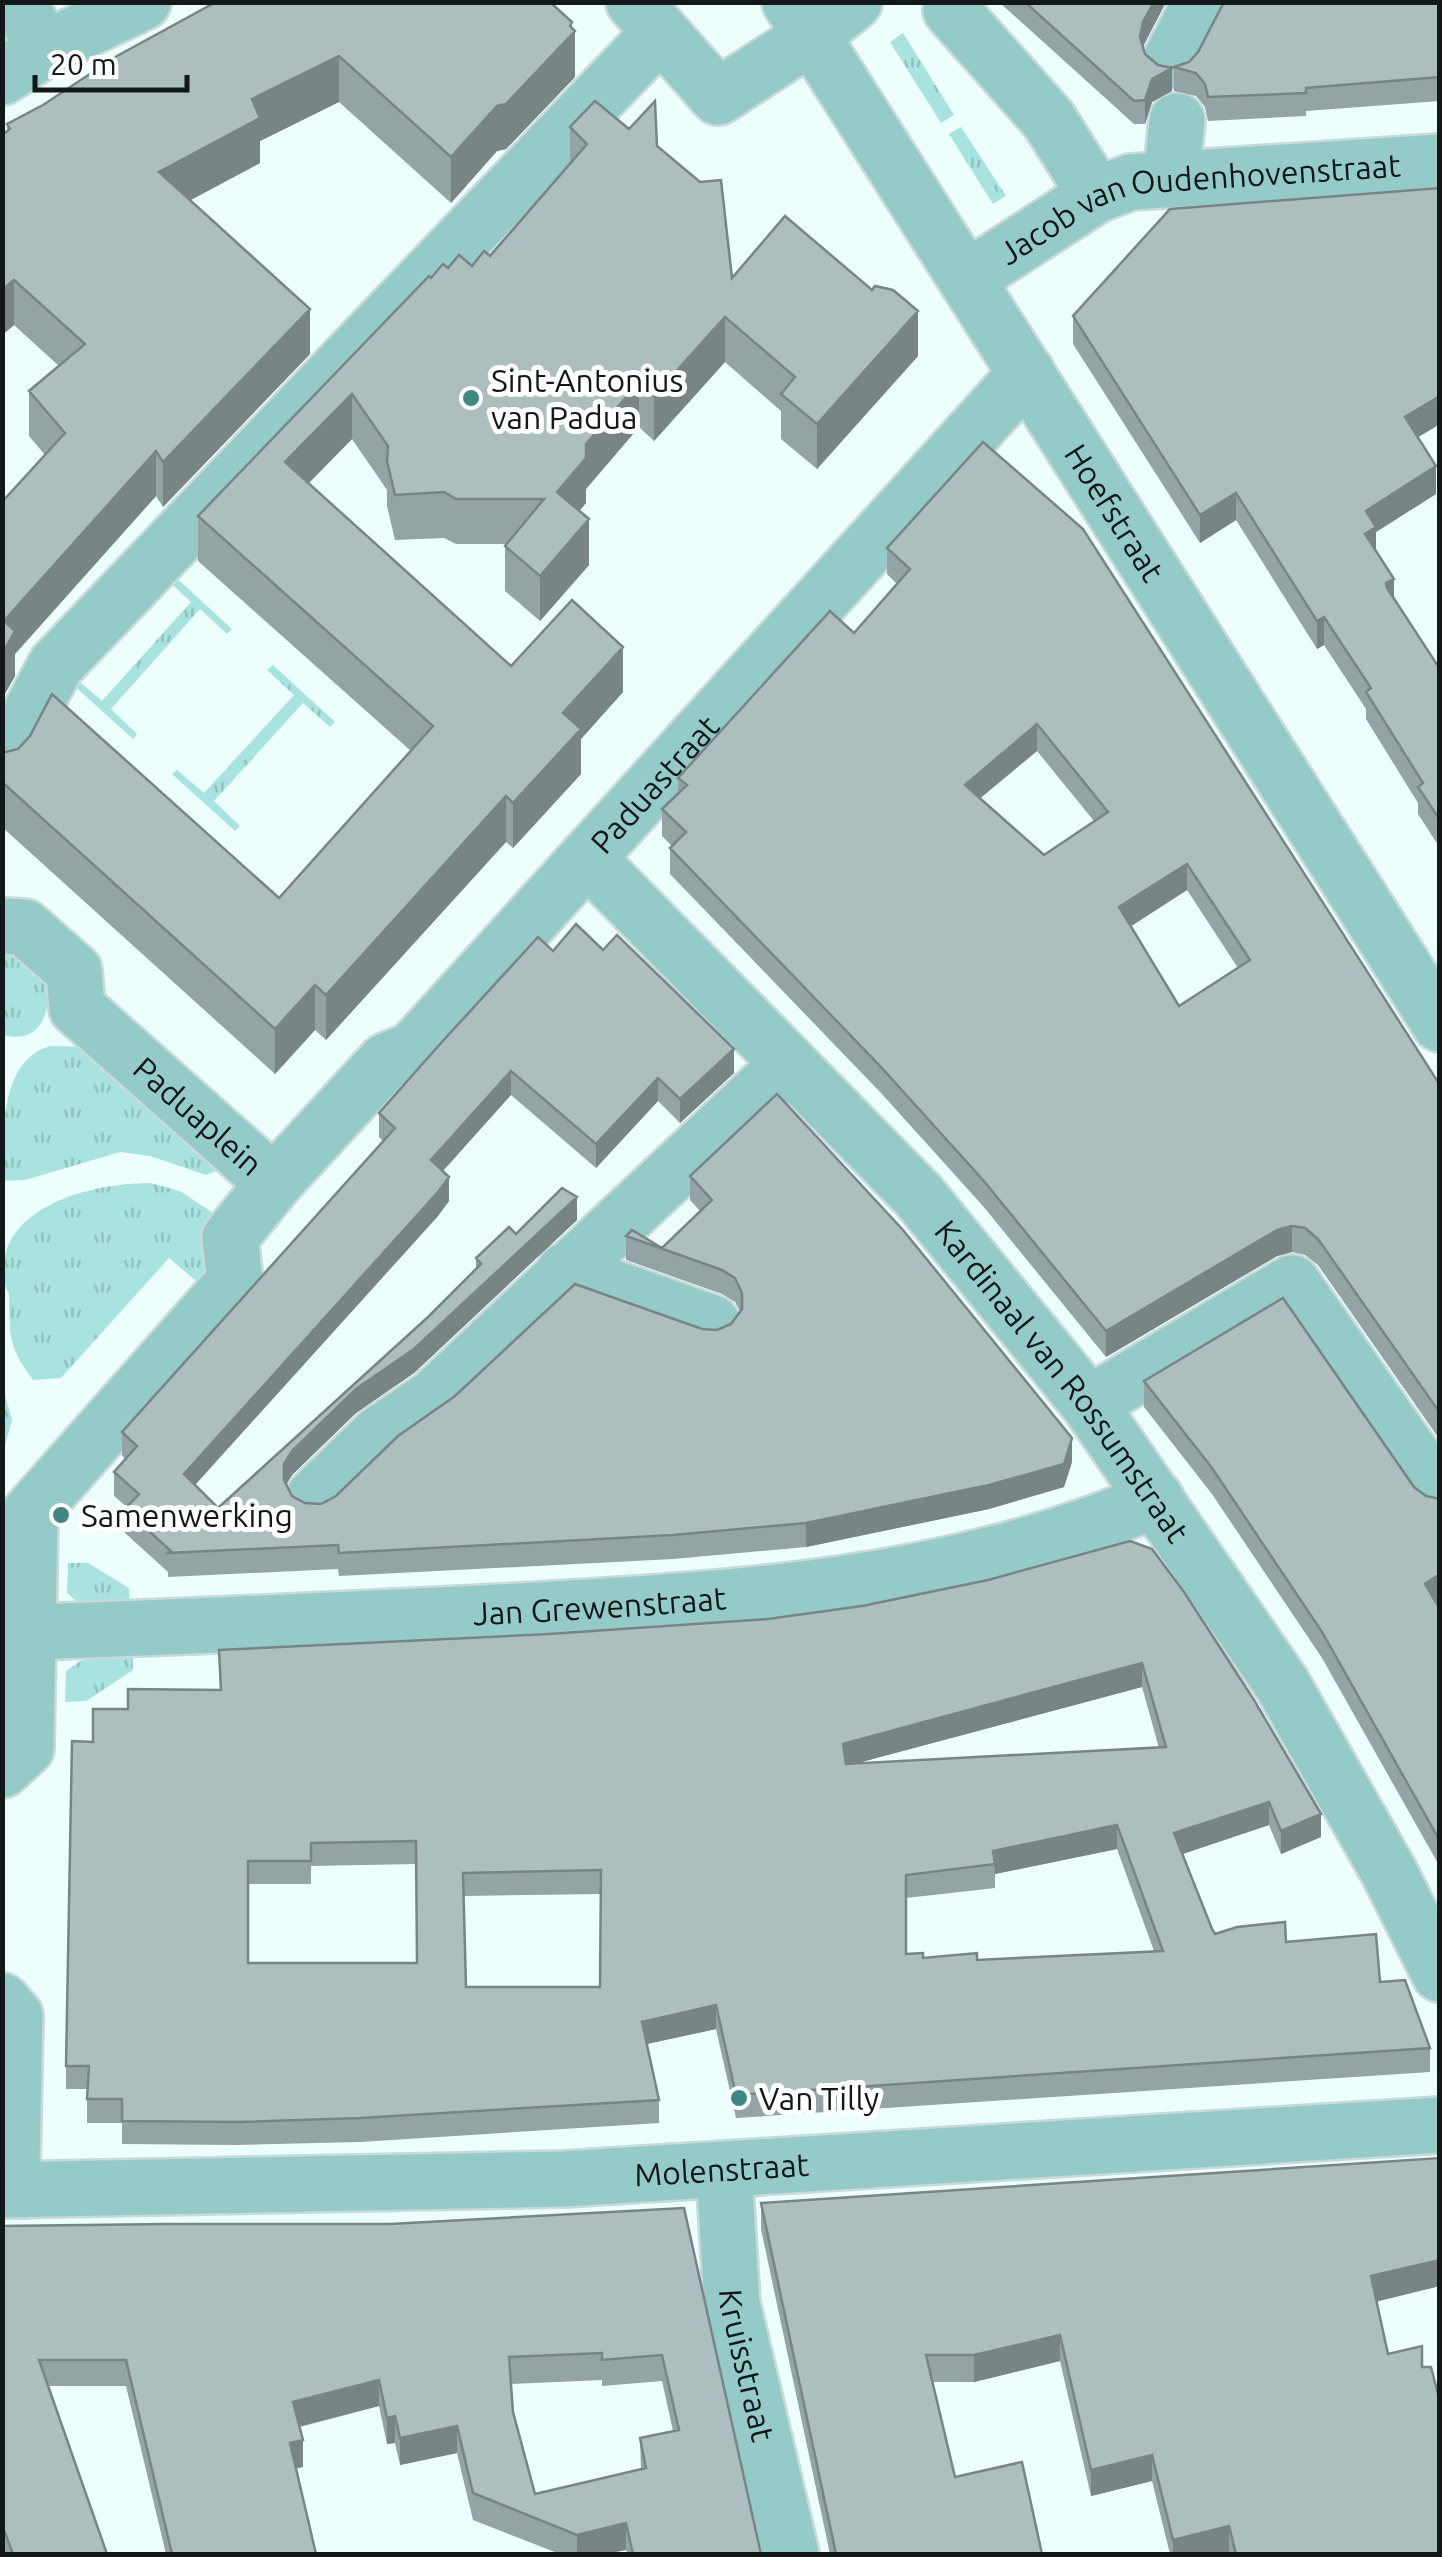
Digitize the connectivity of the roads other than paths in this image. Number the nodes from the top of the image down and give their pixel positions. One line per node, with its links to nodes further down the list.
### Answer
1 (18, 2): 9 (street)
2 (143, 2): 9 (street)
3 (854, 2): 7 (street)
4 (1201, 2): 8 (street)
5 (951, 10): 13 (street)
6 (647, 18): 7 (street); 16 (street)
7 (801, 19): 14 (street, Hoefstraat)
8 (1171, 60)
9 (24, 63)
10 (1176, 121): 12 (street)
11 (1440, 162): 12 (street, Jacob van Oudenhovenstraat)
12 (1171, 179): 13 (street, Jacob van Oudenhovenstraat)
13 (1096, 195): 14 (street, Jacob van Oudenhovenstraat)
14 (968, 278): 15 (street, Hoefstraat)
15 (1027, 373): 17 (street, Paduastraat); 19 (street, Hoefstraat)
16 (2, 767)
17 (587, 858): 20 (street, Kardinaal van Rossumstraat); 21 (street, Paduastraat)
18 (2, 926): 21 (street, Paduaplein)
19 (1440, 1024)
20 (789, 1064): 22 (street); 24 (street, Kardinaal van Rossumstraat)
21 (274, 1183): 28 (street, Paduaplein)
22 (565, 1271): 23 (street); 26 (street)
23 (712, 1323)
24 (1089, 1404): 25 (street); 27 (street, Kardinaal van Rossumstraat)
25 (1440, 1495)
26 (314, 1497)
27 (1156, 1499): 29 (street, Jan Grewenstraat); 31 (street, Kardinaal van Rossumstraat)
28 (16, 1511): 29 (street, Paduaplein)
29 (30, 1632): 30 (street, Paduaplein)
30 (2, 1770)
31 (1440, 1974)
32 (2, 2001): 35 (street)
33 (1440, 2126): 34 (street, Molenstraat)
34 (724, 2172): 35 (street, Molenstraat); 36 (street, Kruisstraat)
35 (13, 2190)
36 (792, 2554)

